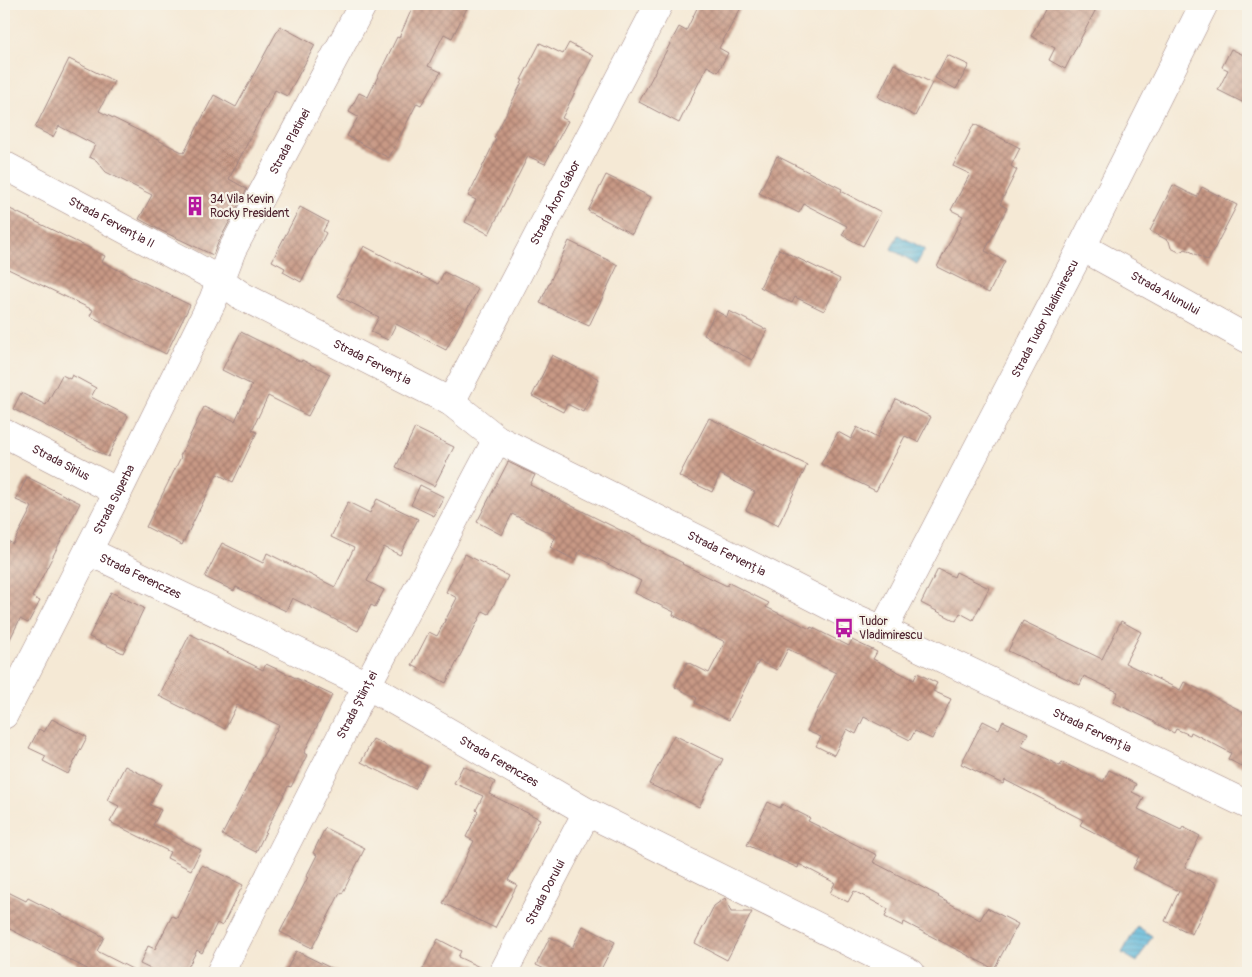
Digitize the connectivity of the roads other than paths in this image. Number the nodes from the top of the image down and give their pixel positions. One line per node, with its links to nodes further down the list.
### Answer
1 (363, 4): 6 (street, Strada Platinei)
2 (659, 4): 8 (street, Strada Áron Gábor)
3 (1204, 4): 5 (street, Strada Tudor Vladimirescu)
4 (4, 165): 6 (street, Strada Fervenția II)
5 (1082, 247): 7 (street, Strada Alunului); 13 (street, Strada Tudor Vladimirescu)
6 (220, 280): 8 (street, Strada Fervenția); 11 (street, Strada Superba)
7 (1248, 339)
8 (451, 402): 10 (street, Strada Fervenția)
9 (4, 433): 11 (street, Strada Sirius)
10 (497, 439): 13 (street, Strada Fervenția); 15 (street, Strada Științei)
11 (118, 492): 12 (street, Strada Superba)
12 (88, 551): 14 (street, Strada Superba); 15 (street, Strada Ferenczes)
13 (883, 630): 17 (street, Strada Fervenția)
14 (10, 685): 16 (street, Strada Superba)
15 (367, 685): 18 (street, Strada Ferenczes); 19 (street, Strada Științei)
16 (4, 715)
17 (1248, 805)
18 (587, 812): 20 (street, Strada Dorului); 21 (street, Strada Ferenczes)
19 (220, 973)
20 (503, 973)
21 (911, 973)

